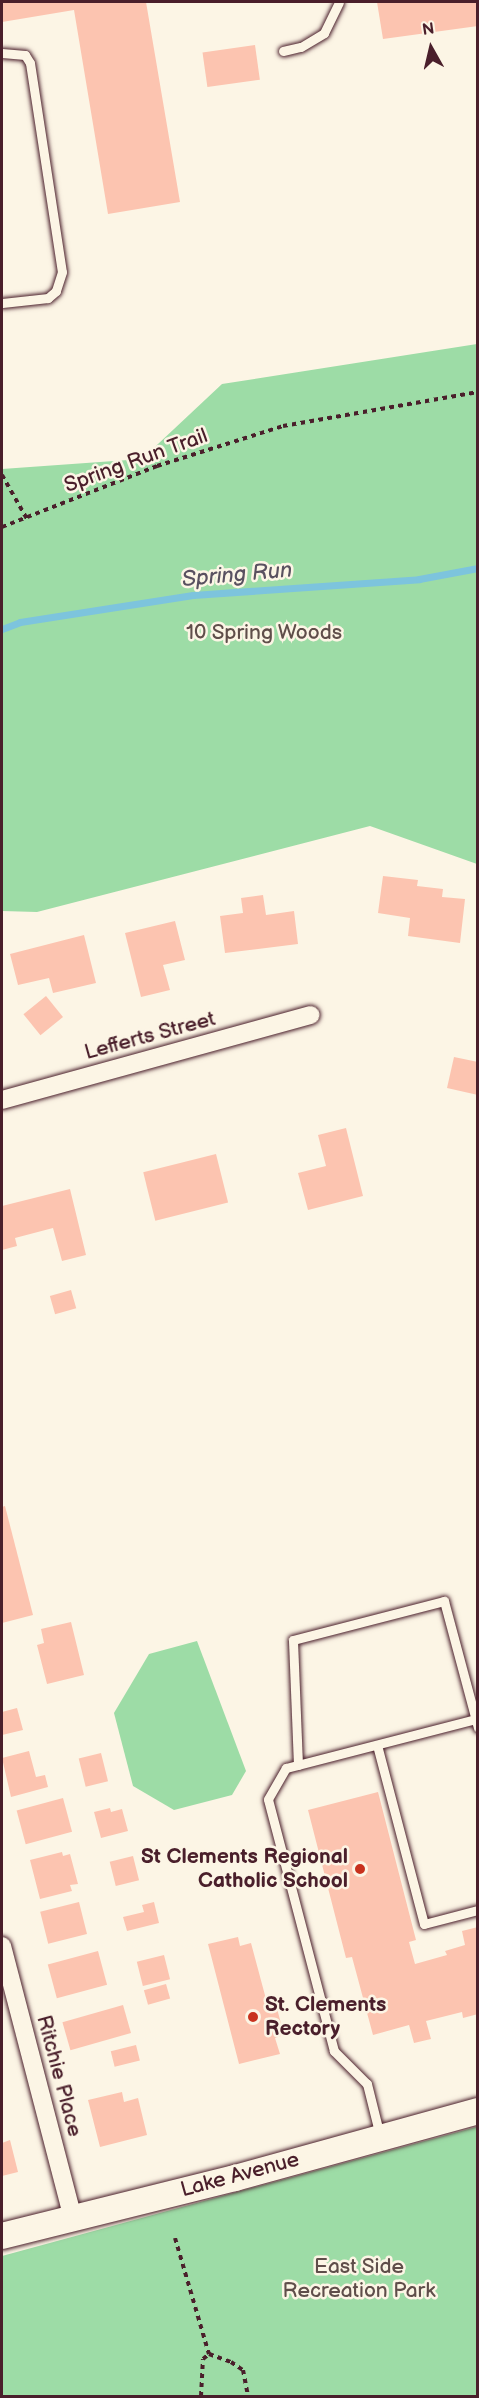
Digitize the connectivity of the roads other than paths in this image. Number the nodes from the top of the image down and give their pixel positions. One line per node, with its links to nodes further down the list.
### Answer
1 (339, 2): 2 (lane)
2 (283, 51)
3 (2, 53): 4 (lane)
4 (2, 303)
5 (311, 1015): 6 (street, Lefferts Street)
6 (2, 1100)
7 (476, 1724): 8 (lane); 9 (lane)
8 (377, 1745): 9 (lane); 10 (lane)
9 (298, 1765): 13 (lane)
10 (477, 1910)
11 (2, 1946): 14 (street, Ritchie Place)
12 (477, 2111): 13 (main road, Lake Avenue)
13 (381, 2138): 14 (main road, Lake Avenue)
14 (73, 2218): 15 (main road, Lake Avenue)
15 (2, 2236)

